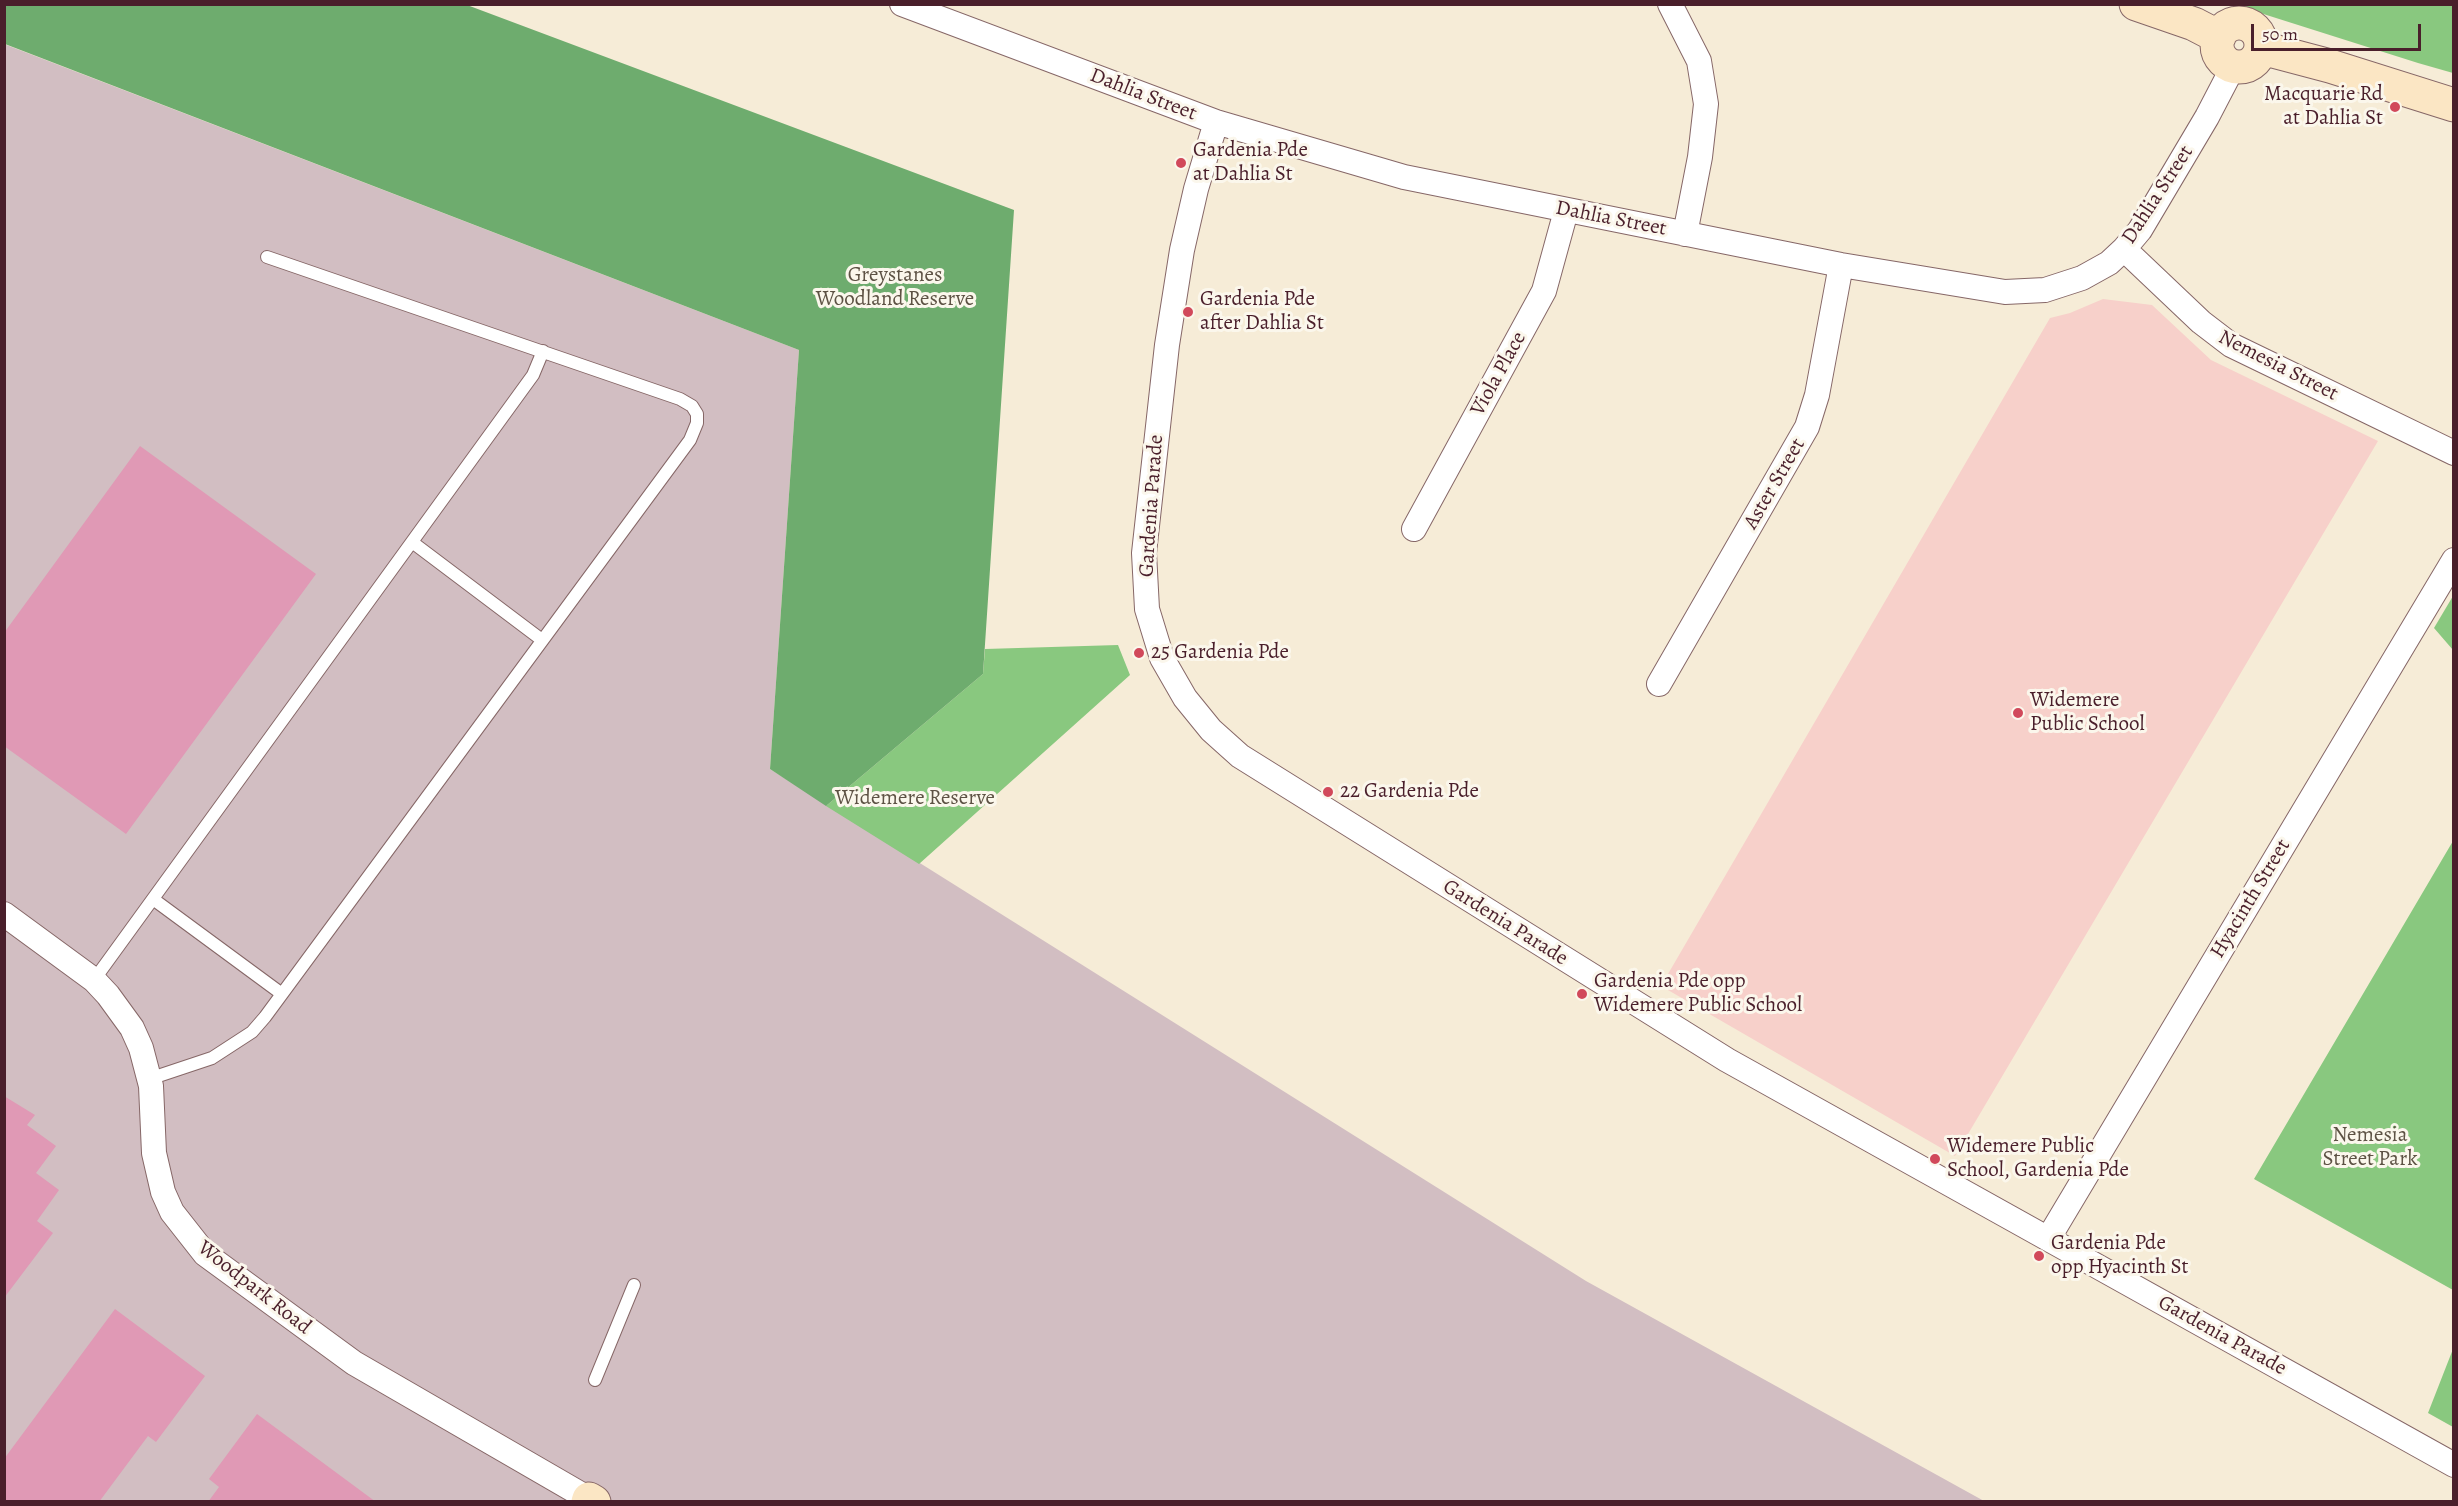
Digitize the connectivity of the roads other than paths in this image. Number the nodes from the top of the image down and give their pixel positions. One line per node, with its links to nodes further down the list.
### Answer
1 (902, 4): 8 (street, Dahlia Street)
2 (1670, 4): 10 (street)
3 (2136, 4): 4 (street)
4 (2219, 37): 5 (street); 6 (street)
5 (2262, 48): 6 (street); 7 (street)
6 (2233, 66): 11 (street, Dahlia Street)
7 (2454, 105)
8 (1216, 122): 9 (street, Dahlia Street); 26 (street, Gardenia Parade)
9 (1566, 211): 10 (street, Dahlia Street); 16 (street, Viola Place)
10 (1685, 234): 13 (street, Dahlia Street)
11 (2124, 249): 13 (street, Dahlia Street); 15 (street, Nemesia Street)
12 (267, 256): 14 (lane)
13 (1841, 265): 20 (street, Aster Street)
14 (543, 351): 17 (lane); 19 (lane)
15 (2454, 453)
16 (1414, 529)
17 (412, 542): 19 (lane); 21 (lane)
18 (2454, 560): 26 (street, Hyacinth Street)
19 (543, 640): 24 (lane)
20 (1659, 684)
21 (153, 899): 23 (lane); 24 (lane)
22 (4, 914): 23 (street, Woodpark Road)
23 (94, 980): 25 (street, Woodpark Road)
24 (282, 994): 25 (lane)
25 (149, 1079): 30 (street, Woodpark Road)
26 (2048, 1239): 29 (street, Gardenia Parade)
27 (634, 1285): 28 (lane)
28 (595, 1380)
29 (2454, 1465)
30 (590, 1500)

